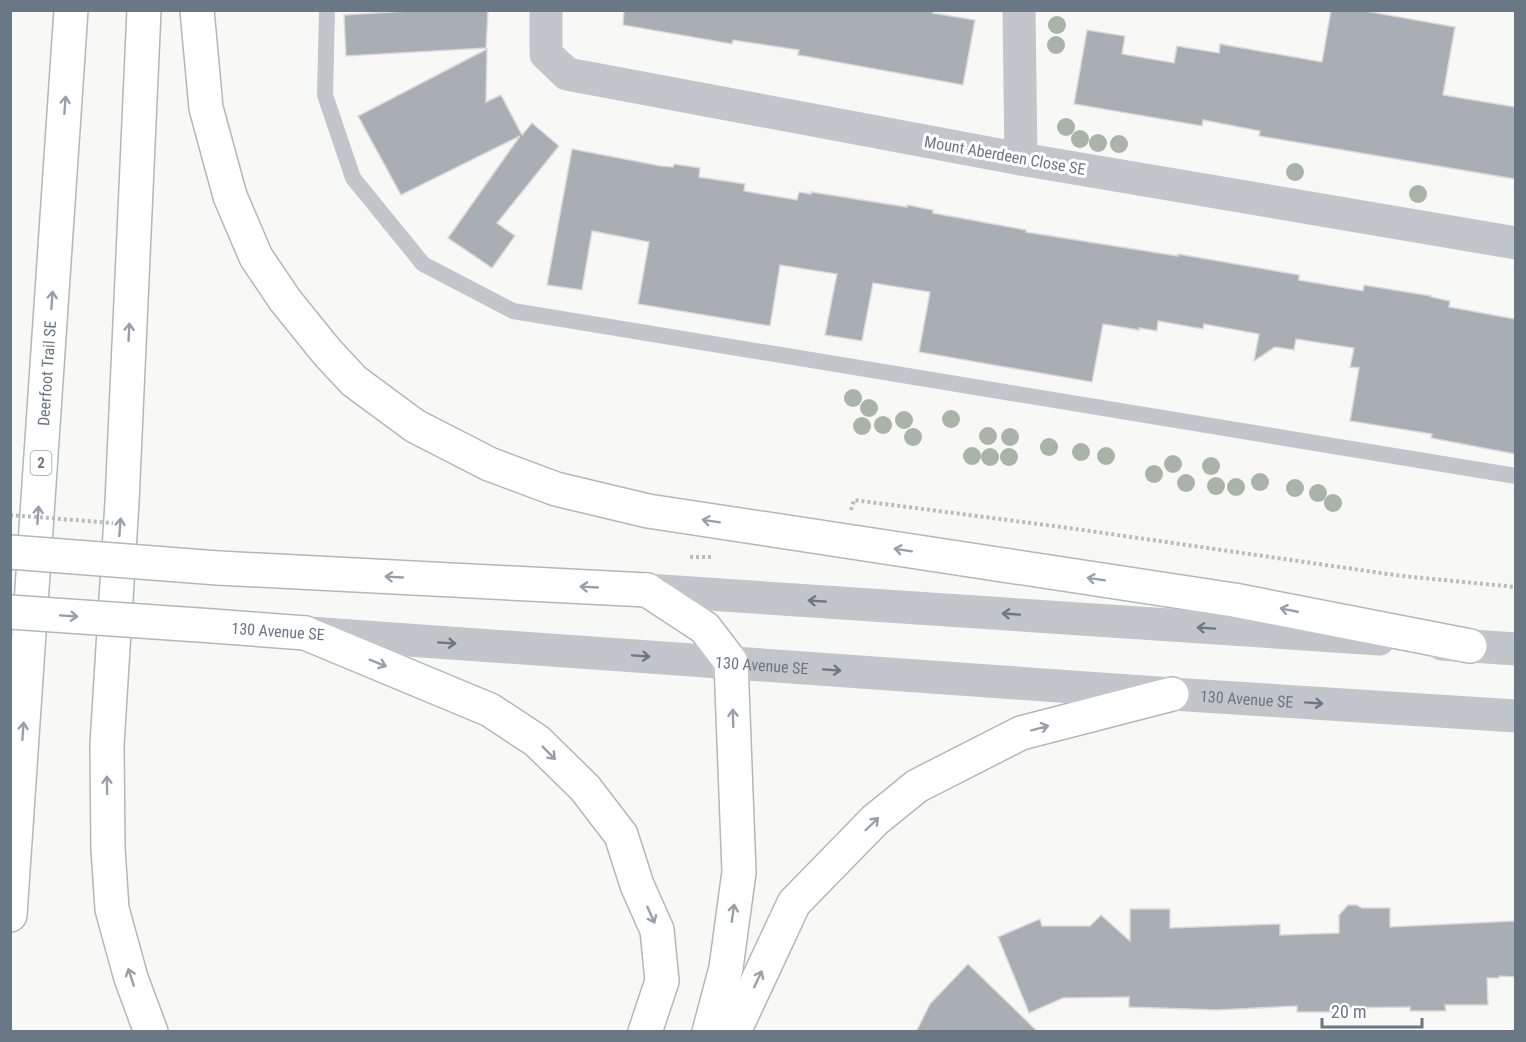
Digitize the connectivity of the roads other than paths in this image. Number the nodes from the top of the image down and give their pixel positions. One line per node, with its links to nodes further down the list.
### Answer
1 (71, 10): 19 (main road, Deerfoot Trail SE / 2, one-way to 1)
2 (144, 10): 20 (main road, one-way to 2)
3 (197, 10): 14 (main road, one-way to 3)
4 (327, 10): 9 (lane)
5 (546, 10): 7 (street, Mount Aberdeen Close SE)
6 (1019, 10): 7 (street)
7 (1022, 159): 8 (street, Mount Aberdeen Close SE)
8 (1515, 243)
9 (1515, 476)
10 (10, 552): 11 (main road, one-way to 10, bridge)
11 (647, 590): 14 (street, one-way to 11); 16 (main road)
12 (10, 612): 13 (main road, 130 Avenue SE, one-way to 13, bridge)
13 (305, 633): 16 (street, 130 Avenue SE, one-way to 16); 21 (main road, one-way to 21)
14 (1470, 646): 15 (street)
15 (1515, 649)
16 (731, 662): 17 (street, 130 Avenue SE, one-way to 17); 22 (main road, one-way to 16)
17 (1172, 694): 18 (street, 130 Avenue SE, one-way to 18); 23 (main road, one-way to 17)
18 (1515, 716)
19 (10, 915)
20 (152, 1032)
21 (645, 1032)
22 (709, 1032)
23 (732, 1032)

